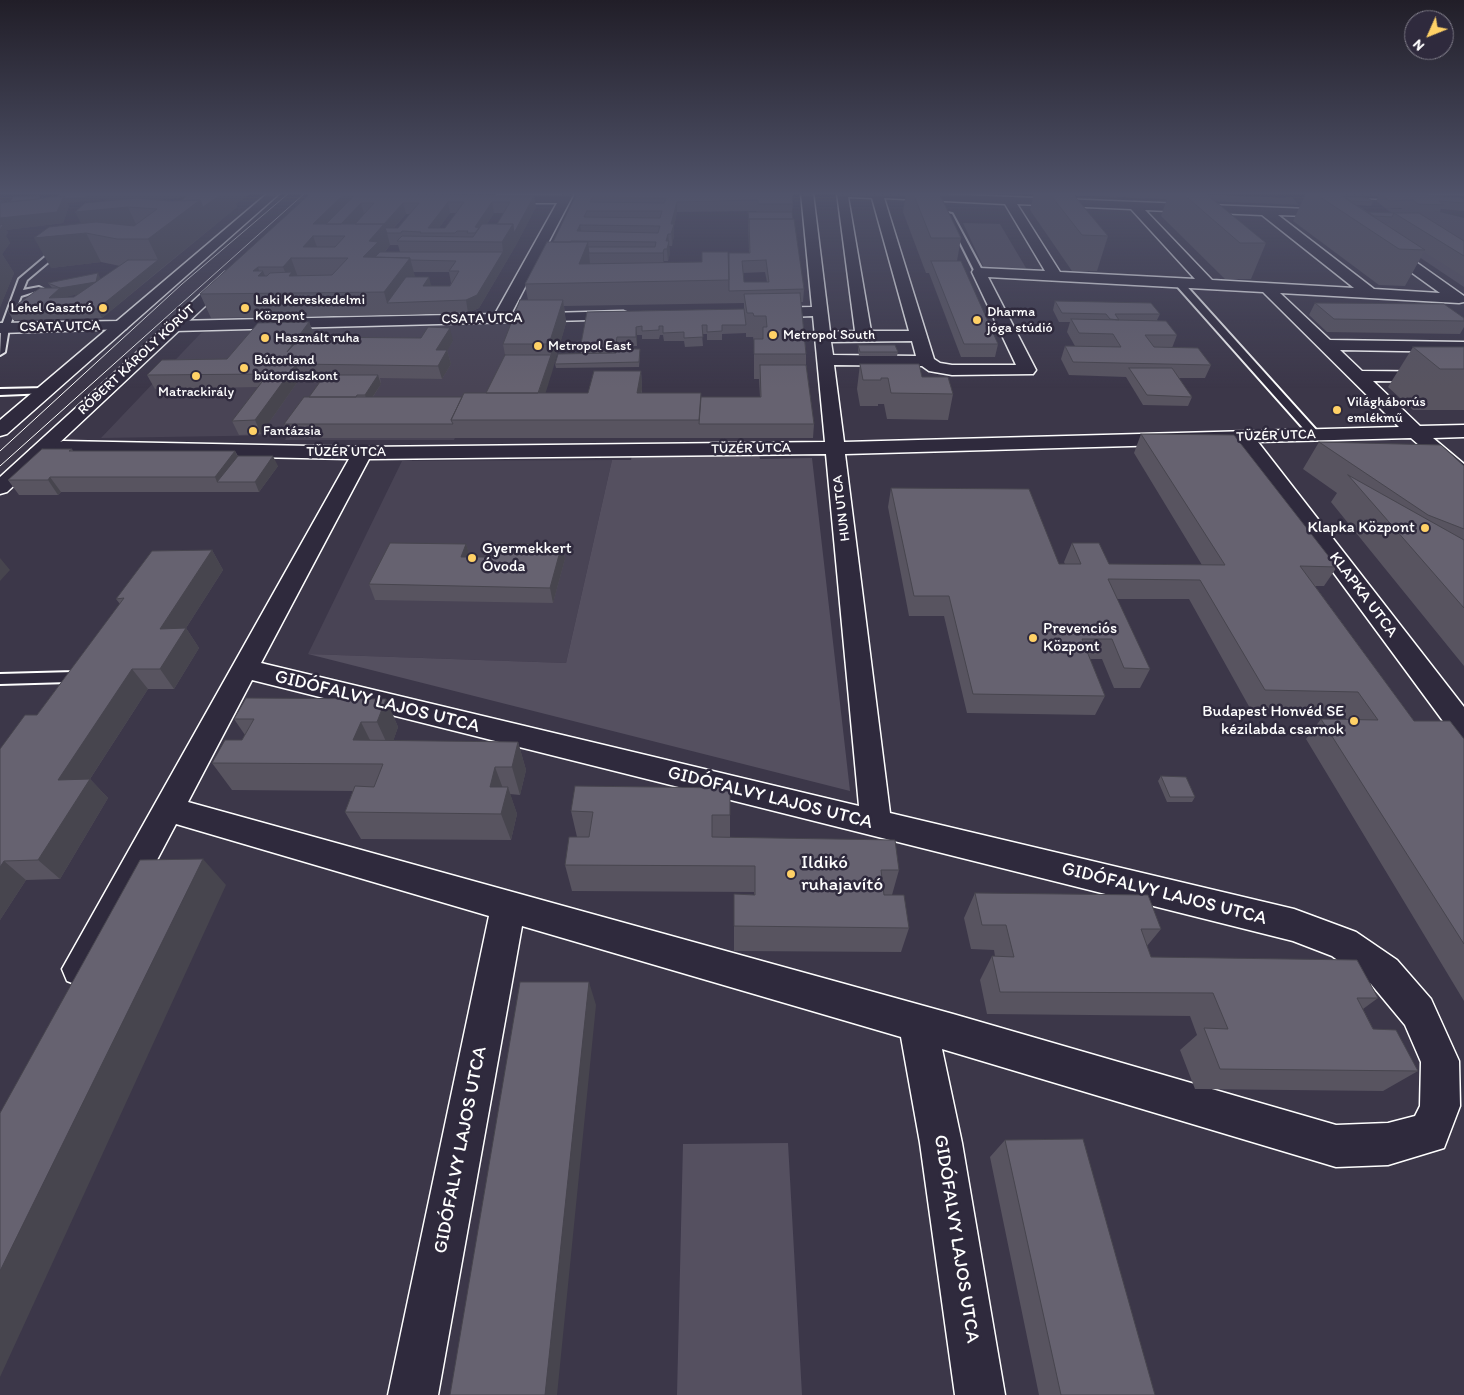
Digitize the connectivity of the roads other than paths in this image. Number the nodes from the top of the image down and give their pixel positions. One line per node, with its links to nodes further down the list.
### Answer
1 (49, 258): 20 (lane)
2 (198, 258): 28 (street)
3 (533, 258): 27 (street)
4 (814, 258): 23 (street, HUN UTCA)
5 (852, 258): 31 (street)
6 (896, 258): 32 (street)
7 (972, 258): 13 (lane)
8 (1044, 258): 14 (street)
9 (1183, 258): 16 (street)
10 (1325, 258): 19 (street)
11 (1402, 258): 22 (street)
12 (242, 264): 29 (street, RÓBERT KÁROLY KÖRÚT)
13 (979, 272): 14 (street); 38 (street)
14 (1055, 276): 15 (street)
15 (1179, 283): 16 (street); 46 (lane)
16 (1208, 285): 17 (street)
17 (1267, 288): 19 (street); 34 (street)
18 (39, 289): 20 (lane)
19 (1370, 293): 21 (street)
20 (17, 294): 30 (lane)
21 (1420, 296): 22 (street); 24 (street)
22 (1460, 300)
23 (820, 311): 25 (street); 33 (street, HUN UTCA)
24 (1442, 311)
25 (750, 313)
26 (640, 316): 27 (street, CSATA UTCA)
27 (500, 319): 29 (street, CSATA UTCA)
28 (120, 326): 30 (street, CSATA UTCA); 41 (street)
29 (174, 326): 49 (street, RÓBERT KÁROLY KÖRÚT)
30 (2, 328): 35 (lane)
31 (864, 336): 32 (street); 33 (street)
32 (919, 336): 38 (street)
33 (823, 337): 37 (street, HUN UTCA)
34 (1326, 345): 36 (street); 39 (street)
35 (1, 347)
36 (1464, 347)
37 (825, 360): 38 (street); 48 (street, HUN UTCA)
38 (926, 361)
39 (1357, 376): 40 (street); 45 (street)
40 (1464, 377)
41 (45, 391): 42 (lane); 43 (street)
42 (0, 392)
43 (0, 430)
44 (1464, 431): 45 (street, TÜZÉR UTCA)
45 (1415, 432): 46 (street, TÜZÉR UTCA); 51 (street)
46 (1315, 435): 47 (street, TÜZÉR UTCA)
47 (1244, 437): 48 (street, TÜZÉR UTCA); 56 (street, KLAPKA UTCA)
48 (835, 448): 50 (street, TÜZÉR UTCA); 58 (street, HUN UTCA)
49 (38, 453): 50 (street, TÜZÉR UTCA); 52 (street, RÓBERT KÁROLY KÖRÚT)
50 (362, 453): 53 (street)
51 (1464, 474)
52 (0, 488)
53 (245, 670): 57 (street); 58 (street, GIDÓFALVY LAJOS UTCA)
54 (0, 679): 55 (lane)
55 (69, 694)
56 (1464, 728)
57 (167, 809): 59 (street, GIDÓFALVY LAJOS UTCA); 60 (street)
58 (876, 824): 61 (street, GIDÓFALVY LAJOS UTCA)
59 (508, 906): 61 (street, GIDÓFALVY LAJOS UTCA); 62 (street, GIDÓFALVY LAJOS UTCA)
60 (67, 993)
61 (918, 1025): 63 (street, GIDÓFALVY LAJOS UTCA)
62 (413, 1395)
63 (980, 1395)

